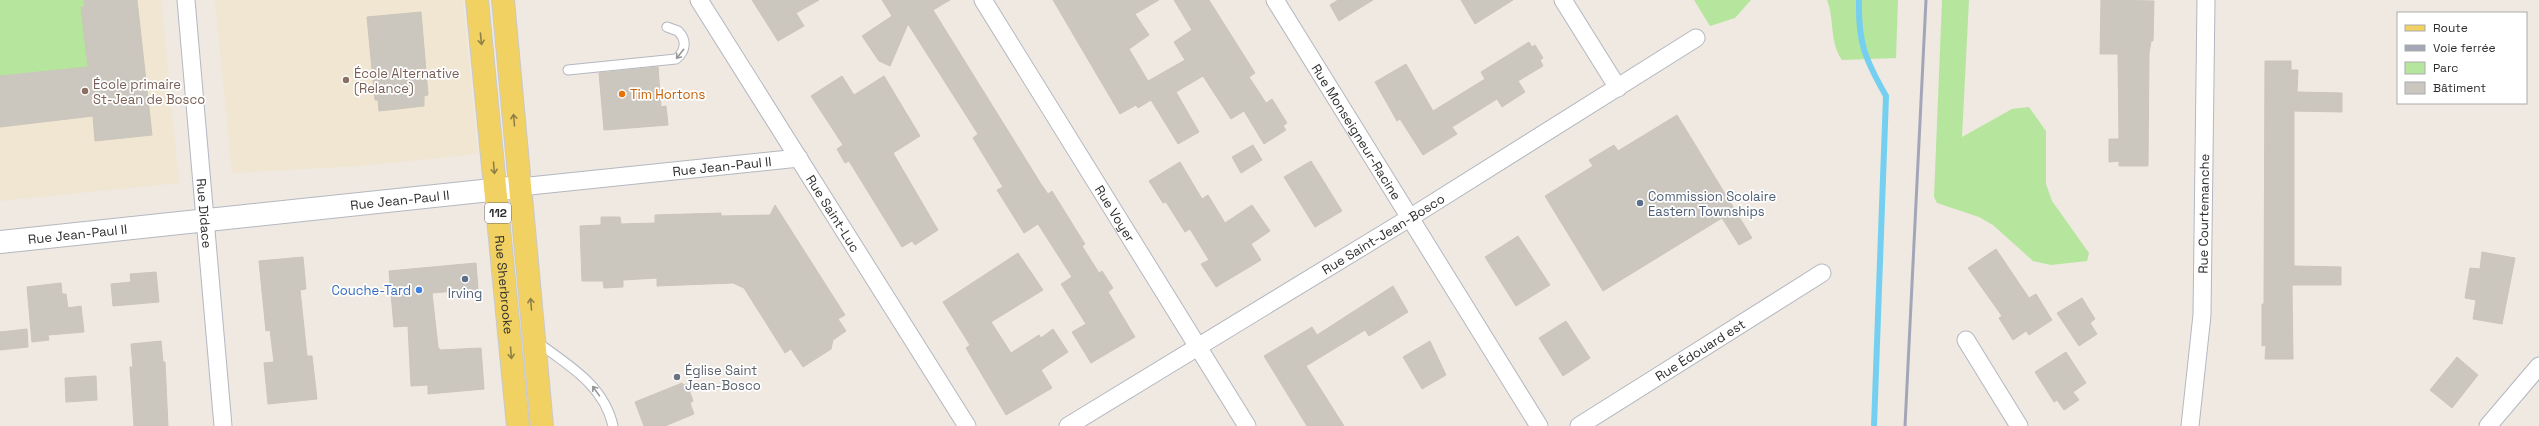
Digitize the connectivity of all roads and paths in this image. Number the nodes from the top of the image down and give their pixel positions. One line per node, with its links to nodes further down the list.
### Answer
1 (186, 0): 17 (street, Rue Didace)
2 (476, 0): 15 (main road, Rue Sherbrooke / 112, one-way to 15)
3 (503, 0): 14 (main road, Rue Sherbrooke / 112, one-way to 3)
4 (699, 0): 13 (street, Rue Saint-Luc)
5 (983, 0): 22 (street, Rue Voyer)
6 (1275, 0): 16 (street, Rue Monseigneur-Racine)
7 (1563, 0): 12 (street)
8 (2206, 0): 34 (street, Rue Courtemanche)
9 (667, 27): 11 (lane, one-way to 11)
10 (1696, 38): 12 (street, Rue Saint-Jean-Bosco)
11 (568, 70)
12 (1618, 88): 16 (street, Rue Saint-Jean-Bosco)
13 (799, 158): 14 (street, Rue Jean-Paul II); 28 (street, Rue Saint-Luc)
14 (520, 187): 15 (street, Rue Jean-Paul II); 20 (main road, Rue Sherbrooke / 112, one-way to 14)
15 (496, 190): 17 (street, Rue Jean-Paul II); 25 (main road, Rue Sherbrooke / 112, one-way to 25)
16 (1411, 218): 22 (street, Rue Saint-Jean-Bosco); 31 (street, Rue Monseigneur-Racine)
17 (205, 220): 18 (street, Rue Jean-Paul II); 24 (street, Rue Didace)
18 (0, 242)
19 (1822, 273): 32 (street, Rue Édouard est)
20 (534, 340): 26 (main road, Rue Sherbrooke / 112); 27 (lane, one-way to 20)
21 (1966, 340): 33 (street)
22 (1198, 347): 29 (street, Rue Saint-Jean-Bosco); 30 (street, Rue Voyer)
23 (2539, 366): 35 (street)
24 (223, 426)
25 (518, 426)
26 (542, 426)
27 (613, 426)
28 (967, 426)
29 (1068, 426)
30 (1246, 426)
31 (1539, 426)
32 (1579, 426)
33 (2019, 426)
34 (2190, 426)
35 (2488, 426)

